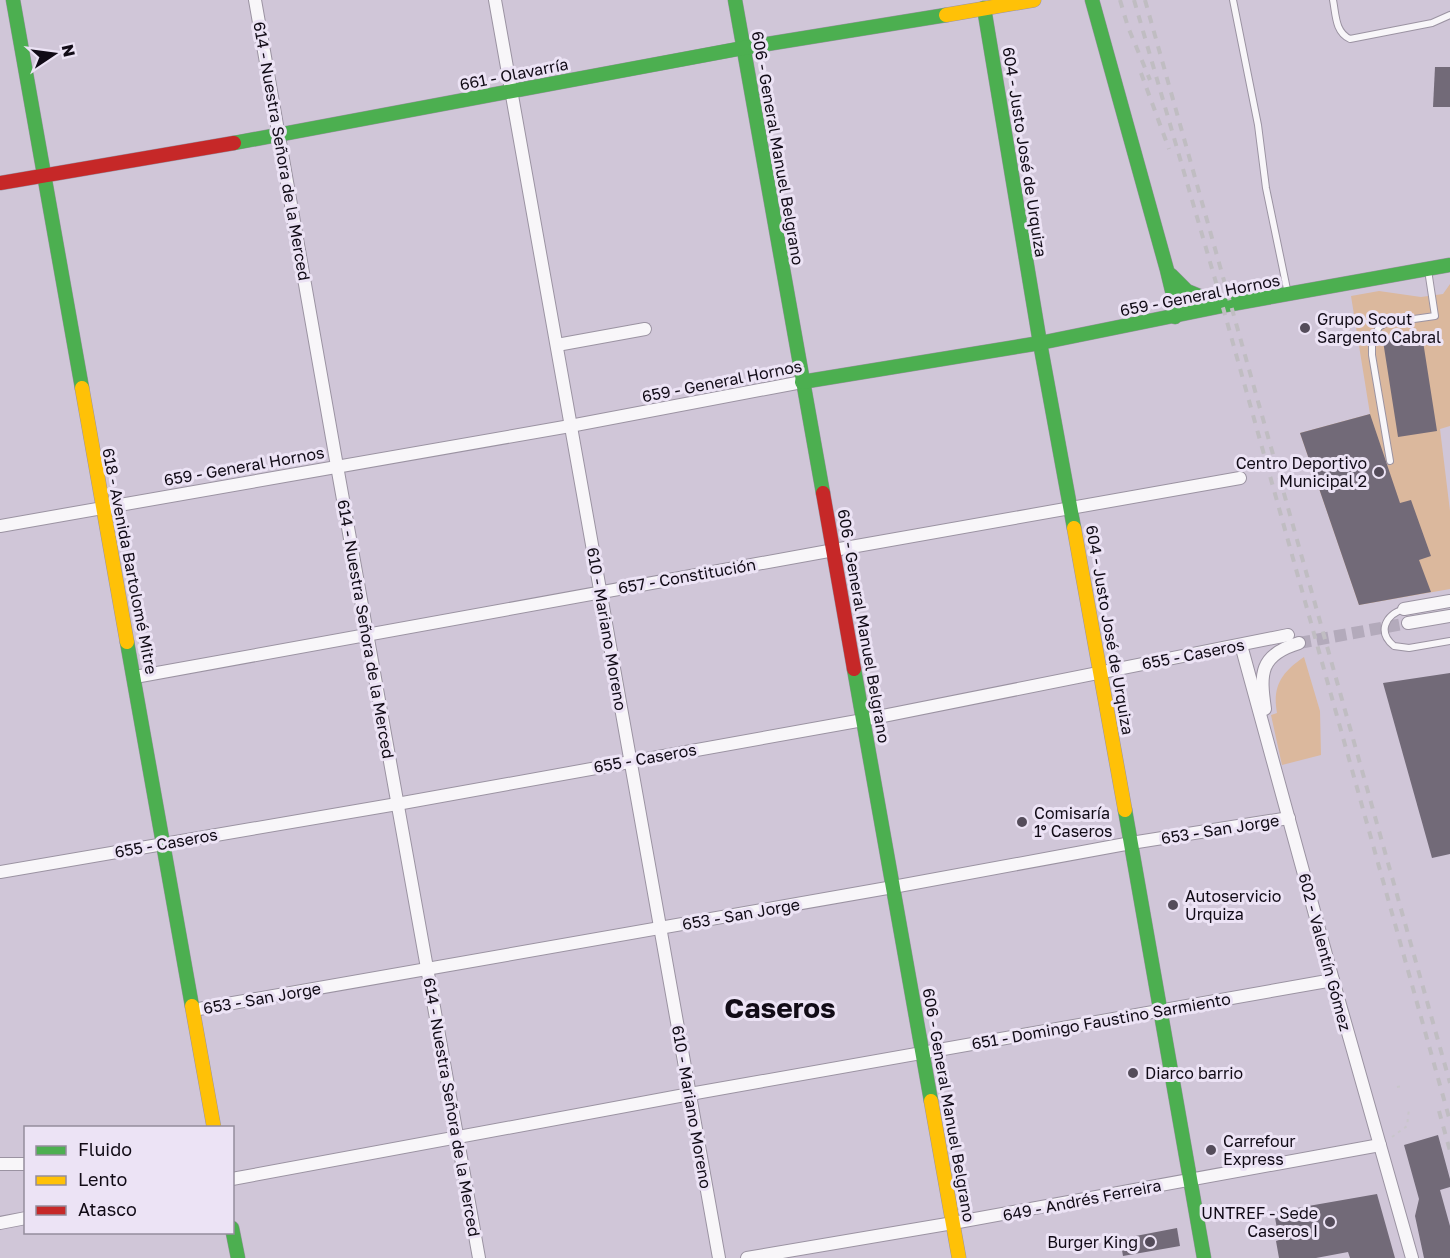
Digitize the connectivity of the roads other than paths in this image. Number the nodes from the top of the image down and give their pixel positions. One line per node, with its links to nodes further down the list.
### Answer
1 (13, 0): 14 (street, 618 - Avenida Bartolomé Mitre)
2 (255, 0): 13 (street, 614 - Nuestra Señora de la Merced)
3 (495, 0): 12 (street, 610 - Mariano Moreno)
4 (735, 0): 11 (street, 606 - General Manuel Belgrano)
5 (1034, 0): 9 (street, 661 - Olavarría)
6 (1092, 0): 18 (street)
7 (1233, 0): 19 (lane)
8 (1334, 0): 10 (lane)
9 (984, 8): 11 (street, 661 - Olavarría); 23 (street, 604 - Justo José de Urquiza)
10 (1450, 15)
11 (744, 48): 12 (street, 661 - Olavarría); 25 (street, 606 - General Manuel Belgrano)
12 (512, 92): 13 (street, 661 - Olavarría); 24 (street, 610 - Mariano Moreno)
13 (279, 135): 14 (street, 661 - Olavarría); 28 (street, 614 - Nuestra Señora de la Merced)
14 (43, 176): 15 (street, 661 - Olavarría); 31 (street, 618 - Avenida Bartolomé Mitre)
15 (0, 183)
16 (1450, 265): 17 (street, 659 - General Hornos)
17 (1428, 269): 19 (street, 659 - General Hornos); 27 (lane)
18 (1167, 270): 20 (street); 21 (street)
19 (1288, 294): 20 (street, 659 - General Hornos)
20 (1222, 306): 21 (street, 659 - General Hornos)
21 (1175, 317): 23 (street, 659 - General Hornos)
22 (645, 329): 24 (street)
23 (1040, 343): 25 (street, 659 - General Hornos); 30 (street, 604 - Justo José de Urquiza)
24 (557, 345): 26 (street, 610 - Mariano Moreno)
25 (802, 382): 26 (street, 659 - General Hornos); 33 (street, 606 - General Manuel Belgrano)
26 (570, 426): 28 (street, 659 - General Hornos); 34 (street, 610 - Mariano Moreno)
27 (1390, 461)
28 (337, 466): 31 (street, 659 - General Hornos); 40 (street, 614 - Nuestra Señora de la Merced)
29 (1240, 478): 30 (street, 657 - Constitución)
30 (1071, 507): 33 (street, 657 - Constitución); 44 (street, 604 - Justo José de Urquiza)
31 (103, 508): 32 (street, 659 - General Hornos); 45 (street, 618 - Avenida Bartolomé Mitre)
32 (0, 526)
33 (834, 550): 34 (street, 657 - Constitución); 46 (street, 606 - General Manuel Belgrano)
34 (601, 591): 40 (street, 657 - Constitución); 48 (street, 610 - Mariano Moreno)
35 (1450, 601): 36 (street)
36 (1404, 609): 41 (lane)
37 (1450, 616): 38 (street)
38 (1408, 623)
39 (1288, 635): 43 (street, 655 - Caseros)
40 (368, 636): 45 (street, 657 - Constitución); 49 (street, 614 - Nuestra Señora de la Merced)
41 (1450, 641)
42 (1299, 643): 47 (street)
43 (1240, 645): 44 (street, 655 - Caseros); 47 (street, 602 - Valentín Gómez)
44 (1100, 673): 46 (street, 655 - Caseros); 52 (street, 604 - Justo José de Urquiza)
45 (135, 677): 51 (street, 618 - Avenida Bartolomé Mitre)
46 (863, 720): 48 (street, 655 - Caseros); 54 (street, 606 - General Manuel Belgrano)
47 (1270, 752): 50 (street, 602 - Valentín Gómez)
48 (629, 761): 49 (street, 655 - Caseros); 55 (street, 610 - Mariano Moreno)
49 (397, 804): 51 (street, 655 - Caseros); 56 (street, 614 - Nuestra Señora de la Merced)
50 (1289, 818): 52 (street, 653 - San Jorge); 57 (street, 602 - Valentín Gómez)
51 (164, 843): 53 (street, 655 - Caseros); 58 (street, 618 - Avenida Bartolomé Mitre)
52 (1131, 843): 54 (street, 653 - San Jorge); 59 (street, 604 - Justo José de Urquiza)
53 (0, 872)
54 (893, 887): 55 (street, 653 - San Jorge); 60 (street, 606 - General Manuel Belgrano)
55 (660, 928): 56 (street, 653 - San Jorge); 61 (street, 610 - Mariano Moreno)
56 (428, 970): 58 (street, 653 - San Jorge); 63 (street, 614 - Nuestra Señora de la Merced)
57 (1332, 980): 59 (street, 651 - Domingo Faustino Sarmiento); 64 (street, 602 - Valentín Gómez)
58 (193, 1010): 62 (street, 618 - Avenida Bartolomé Mitre)
59 (1161, 1010): 60 (street, 651 - Domingo Faustino Sarmiento); 68 (street, 604 - Justo José de Urquiza)
60 (923, 1053): 61 (street, 651 - Domingo Faustino Sarmiento); 71 (street, 606 - General Manuel Belgrano)
61 (690, 1094): 63 (street, 651 - Domingo Faustino Sarmiento); 75 (street, 610 - Mariano Moreno)
62 (214, 1126)
63 (458, 1137): 67 (street, 651 - Domingo Faustino Sarmiento); 74 (street, 614 - Nuestra Señora de la Merced)
64 (1380, 1145): 68 (street, 649 - Andrés Ferreira); 79 (street, 602 - Valentín Gómez)
65 (0, 1164): 66 (street)
66 (24, 1164)
67 (234, 1179)
68 (1191, 1179): 71 (street, 649 - Andrés Ferreira); 78 (street, 604 - Justo José de Urquiza)
69 (24, 1218): 70 (street)
70 (0, 1223)
71 (953, 1223): 76 (street, 649 - Andrés Ferreira); 77 (street, 606 - General Manuel Belgrano)
72 (233, 1234): 73 (street)
73 (238, 1258)
74 (479, 1258)
75 (719, 1258)
76 (747, 1258)
77 (959, 1258)
78 (1204, 1258)
79 (1412, 1258)

